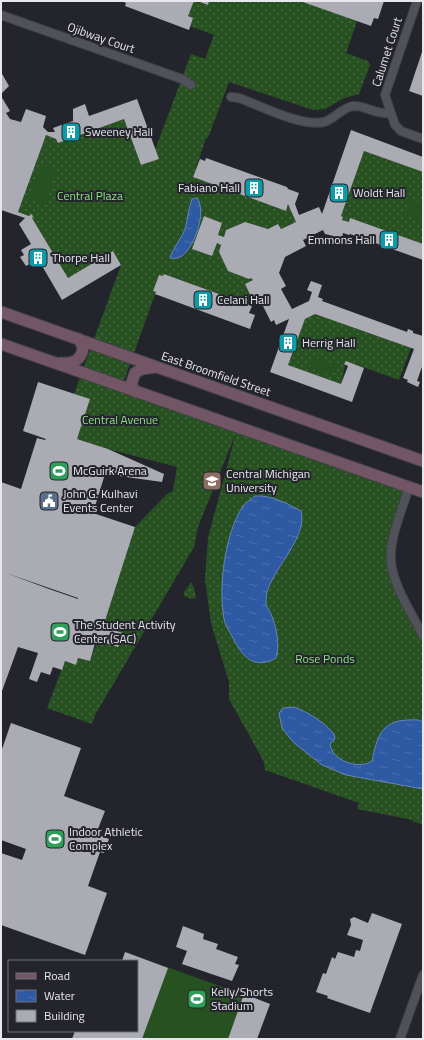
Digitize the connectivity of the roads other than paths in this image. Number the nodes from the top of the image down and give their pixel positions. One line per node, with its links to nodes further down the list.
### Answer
1 (416, 1): 5 (street, Calumet Court)
2 (1, 15): 3 (street, Ojibway Court)
3 (191, 85)
4 (231, 97): 5 (street)
5 (390, 113): 6 (street, Calumet Court)
6 (423, 139)
7 (1, 312): 8 (main road, East Broomfield Street)
8 (78, 339): 10 (main road); 11 (main road, East Broomfield Street)
9 (1, 344): 10 (main road)
10 (51, 361): 12 (main road)
11 (159, 367): 12 (main road); 13 (main road, East Broomfield Street)
12 (136, 392): 14 (main road)
13 (423, 461)
14 (409, 487): 15 (main road); 16 (street)
15 (423, 492)
16 (423, 636)
17 (423, 975): 18 (street)
18 (400, 1039)

